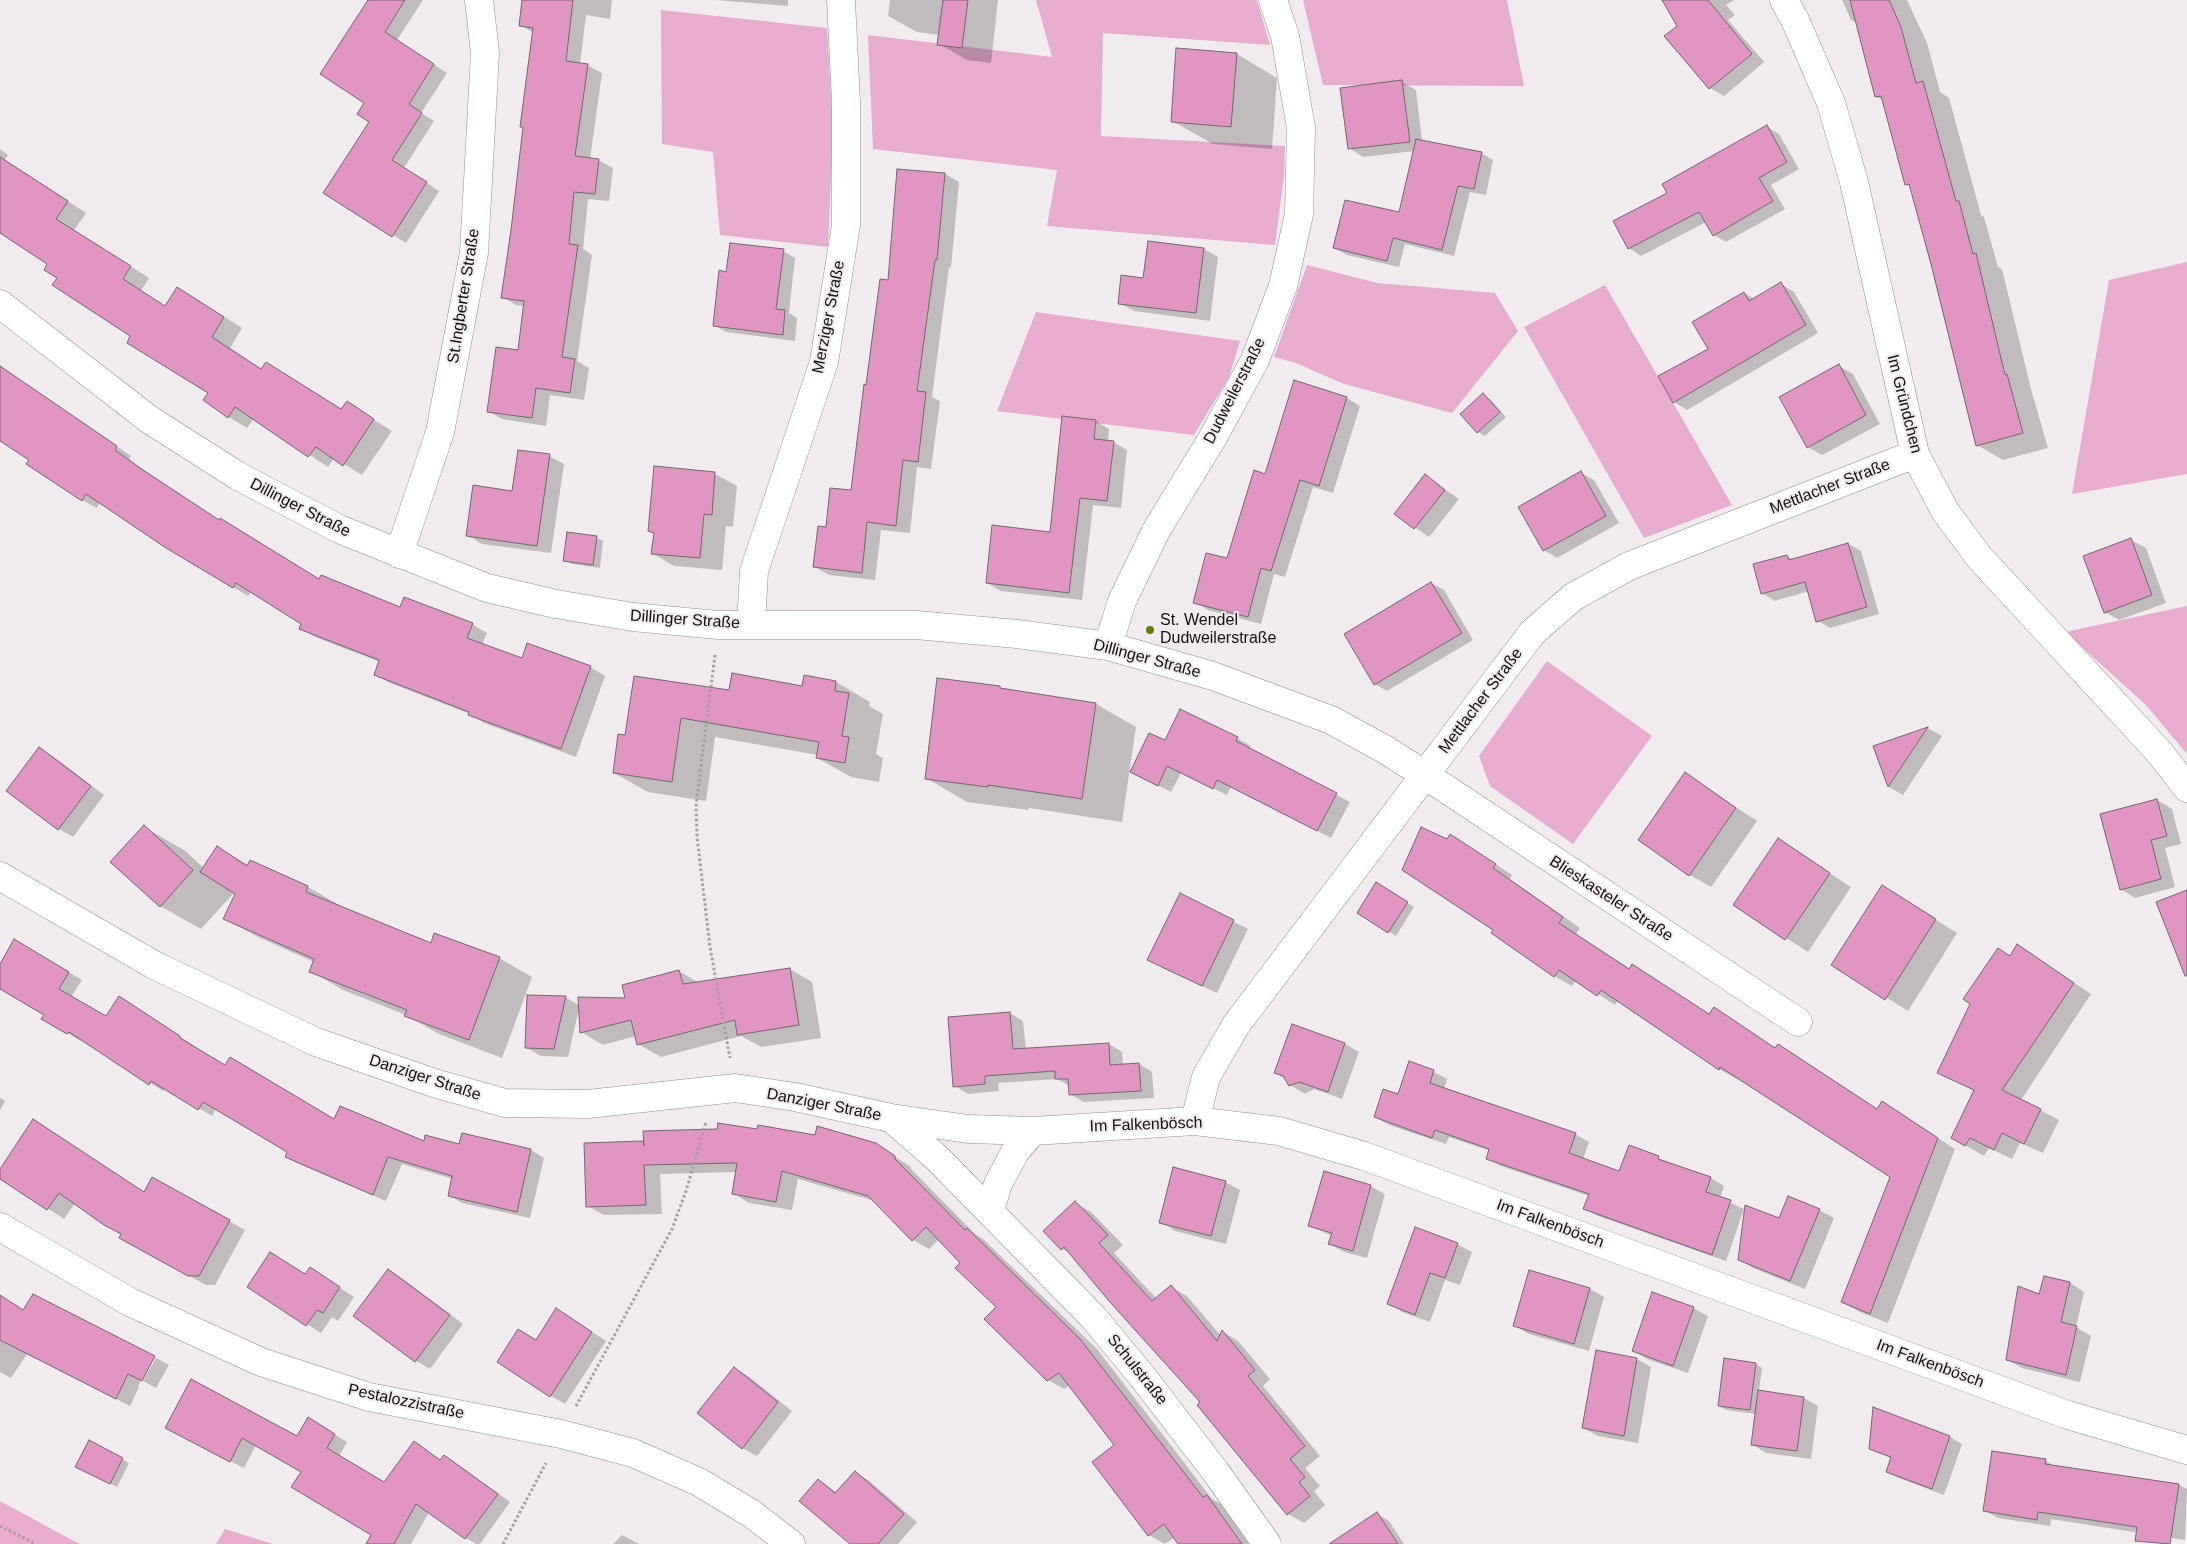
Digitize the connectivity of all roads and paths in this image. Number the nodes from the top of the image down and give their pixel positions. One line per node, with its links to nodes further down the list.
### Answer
1 (479, 0): 7 (street, St.Ingberter Straße)
2 (841, 0): 9 (street, Merziger Straße)
3 (1273, 0): 10 (street, Dudweilerstraße)
4 (1784, 0): 6 (street, Im Gründchen)
5 (0, 304): 7 (street, Dillinger Straße)
6 (1915, 454): 11 (street, Mettlacher Straße); 12 (street, Im Gründchen)
7 (399, 554): 8 (street, Dillinger Straße)
8 (718, 625): 9 (street, Dillinger Straße); 15 (path)
9 (751, 625): 10 (street, Dillinger Straße)
10 (1108, 646): 11 (street, Dillinger Straße)
11 (1425, 775): 14 (street, Blieskasteler Straße); 17 (street, Mettlacher Straße)
12 (2187, 788)
13 (2, 881): 15 (street, Danziger Straße)
14 (1798, 1022)
15 (725, 1089): 16 (street, Danziger Straße); 21 (path)
16 (891, 1118): 18 (street, Im Falkenbösch); 19 (street, Schulstraße)
17 (1195, 1121): 18 (street, Im Falkenbösch); 22 (street, Im Falkenbösch)
18 (1033, 1131): 19 (street)
19 (990, 1210): 27 (street, Schulstraße)
20 (0, 1227): 21 (street, Pestalozzistraße)
21 (561, 1434): 25 (path); 26 (street, Pestalozzistraße)
22 (2187, 1450)
23 (0, 1526): 24 (path)
24 (36, 1544)
25 (503, 1544)
26 (791, 1544)
27 (1267, 1544)

